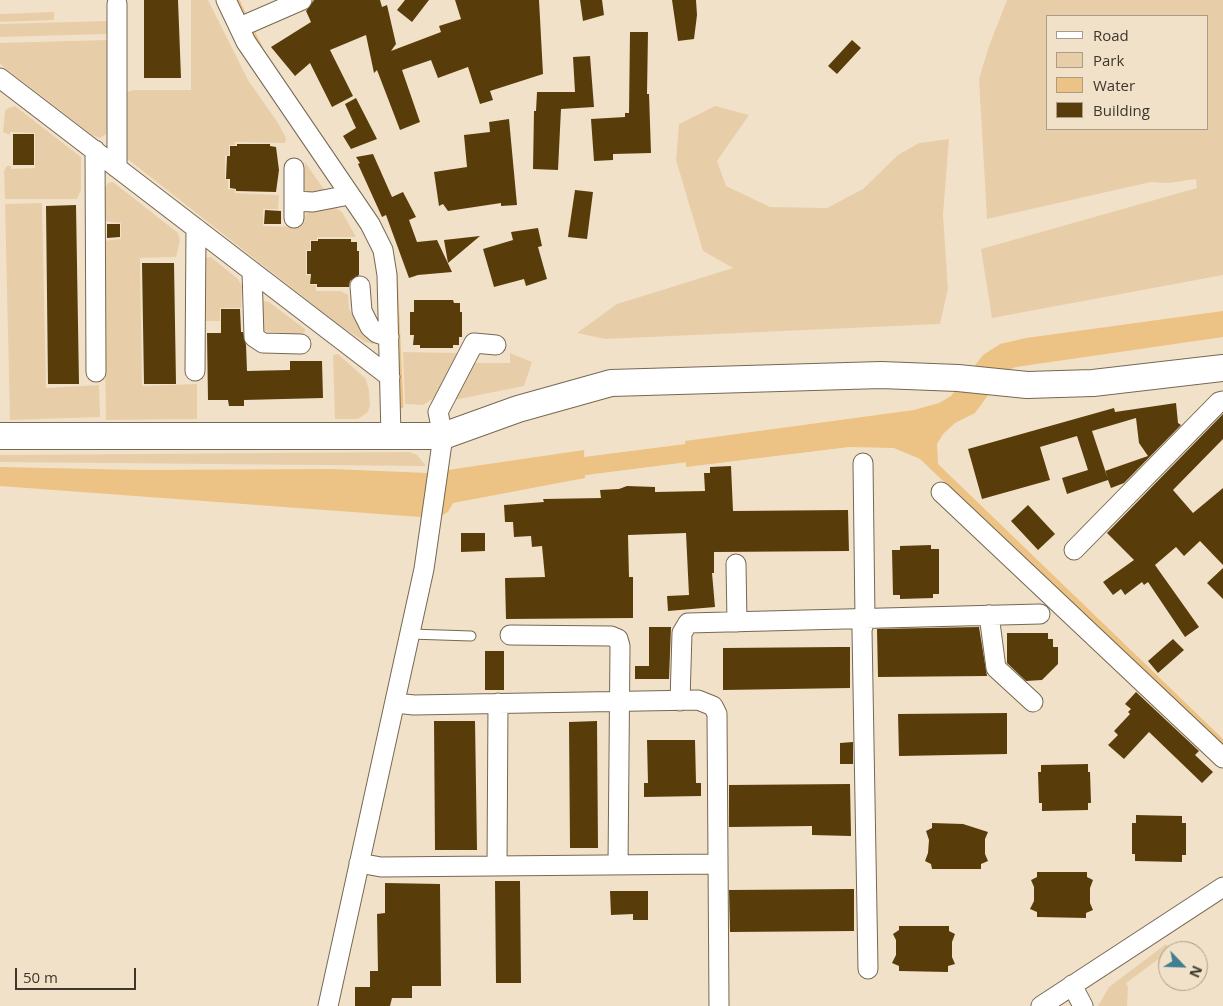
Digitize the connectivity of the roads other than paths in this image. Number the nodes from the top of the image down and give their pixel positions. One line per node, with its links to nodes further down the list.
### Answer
1 (226, 0): 4 (street)
2 (302, 0): 4 (street)
3 (117, 4): 7 (street)
4 (240, 27): 9 (street)
5 (0, 78): 6 (street)
6 (95, 150): 7 (street); 18 (street)
7 (118, 168): 10 (street)
8 (294, 168): 9 (street)
9 (349, 195): 13 (street)
10 (196, 228): 11 (street); 17 (street)
11 (252, 270): 14 (street); 19 (street)
12 (360, 286): 13 (street)
13 (389, 337): 19 (street)
14 (301, 344)
15 (496, 345): 23 (street)
16 (1223, 368): 23 (main road)
17 (196, 371)
18 (96, 372)
19 (390, 377): 22 (street)
20 (1223, 401): 26 (street)
21 (0, 436): 22 (main road)
22 (390, 436): 23 (main road)
23 (443, 436): 32 (street)
24 (862, 463): 30 (street)
25 (941, 492): 40 (street)
26 (1074, 550)
27 (736, 564): 31 (street)
28 (1040, 614): 29 (street)
29 (989, 615): 30 (street); 37 (street)
30 (865, 618): 31 (street); 46 (street)
31 (737, 622): 35 (street)
32 (410, 634): 34 (lane); 38 (street)
33 (510, 635): 36 (street)
34 (471, 636)
35 (680, 701): 36 (street); 42 (street)
36 (619, 702): 39 (street); 43 (street)
37 (1033, 702)
38 (395, 703): 39 (street); 41 (street)
39 (498, 703): 44 (street)
40 (1223, 758)
41 (359, 863): 44 (street); 48 (street)
42 (718, 864): 43 (street); 49 (street)
43 (618, 865): 44 (street)
44 (497, 866)
45 (1223, 887): 47 (street)
46 (868, 969)
47 (1072, 985): 50 (street); 51 (street)
48 (328, 1006)
49 (719, 1006)
50 (1041, 1006)
51 (1083, 1006)

